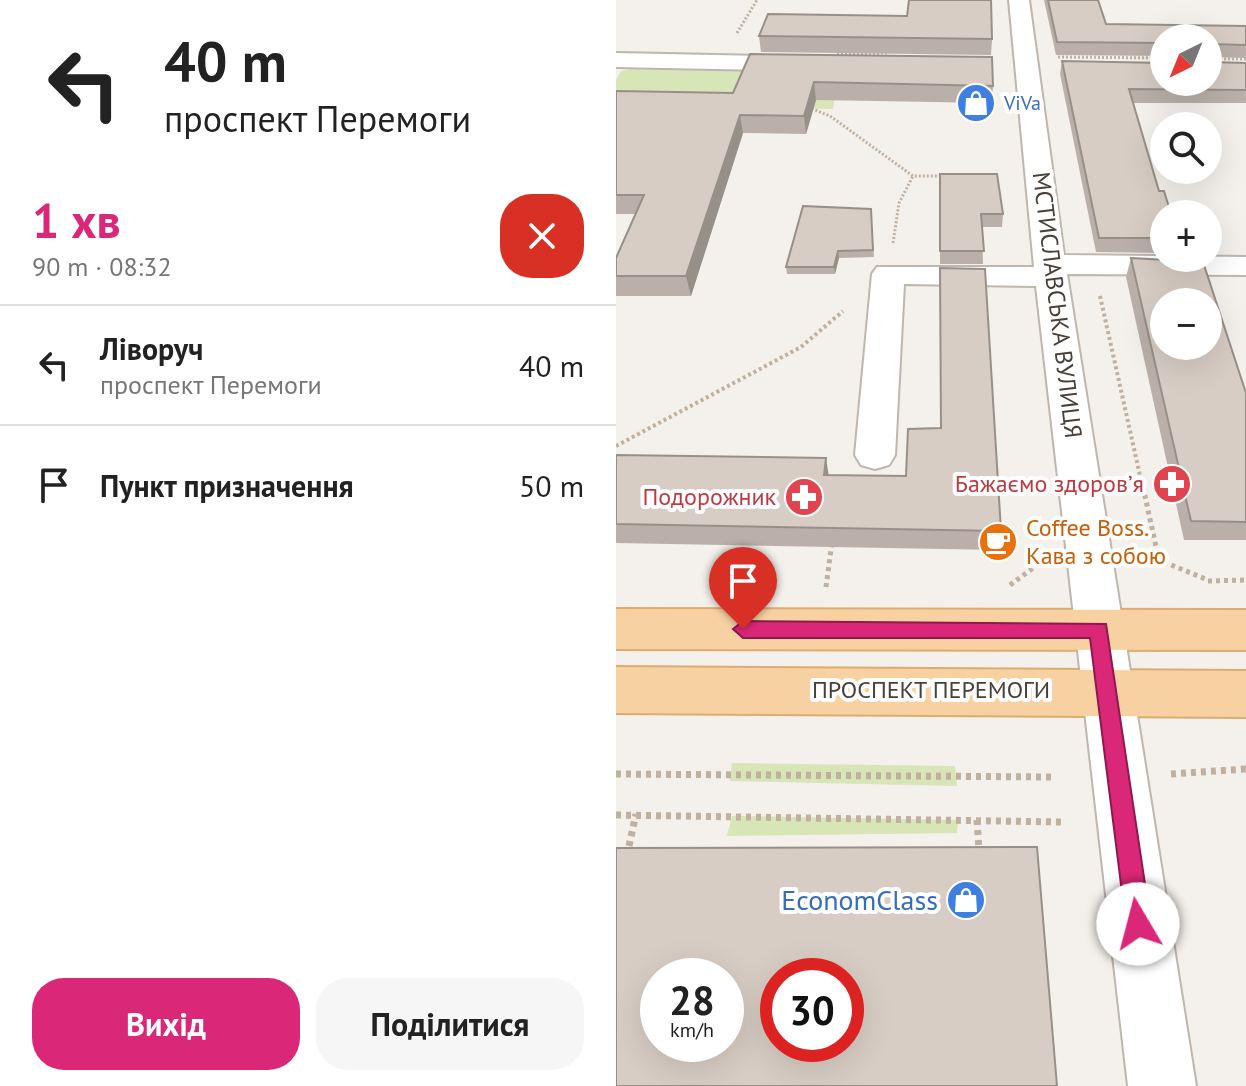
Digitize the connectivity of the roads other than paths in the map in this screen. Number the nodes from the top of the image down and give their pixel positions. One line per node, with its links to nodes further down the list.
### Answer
1 (1019, 0): 4 (street, МСТИСЛАВСЬКА ВУЛИЦЯ)
2 (616, 60): 5 (street)
3 (1065, 61): 4 (street)
4 (1017, 62): 7 (street, МСТИСЛАВСЬКА ВУЛИЦЯ)
5 (826, 64)
6 (1246, 266): 7 (street)
7 (1050, 270): 8 (street); 10 (street, МСТИСЛАВСЬКА ВУЛИЦЯ)
8 (875, 455)
9 (616, 629): 10 (main road)
10 (1099, 630): 11 (main road); 13 (street, МСТИСЛАВСЬКА ВУЛИЦЯ)
11 (1246, 630)
12 (616, 690): 13 (main road, ПРОСПЕКТ ПЕРЕМОГИ)
13 (1106, 691): 14 (main road, ПРОСПЕКТ ПЕРЕМОГИ); 15 (street, МСТИСЛАВСЬКА ВУЛИЦЯ)
14 (1246, 694)
15 (1162, 1086)

